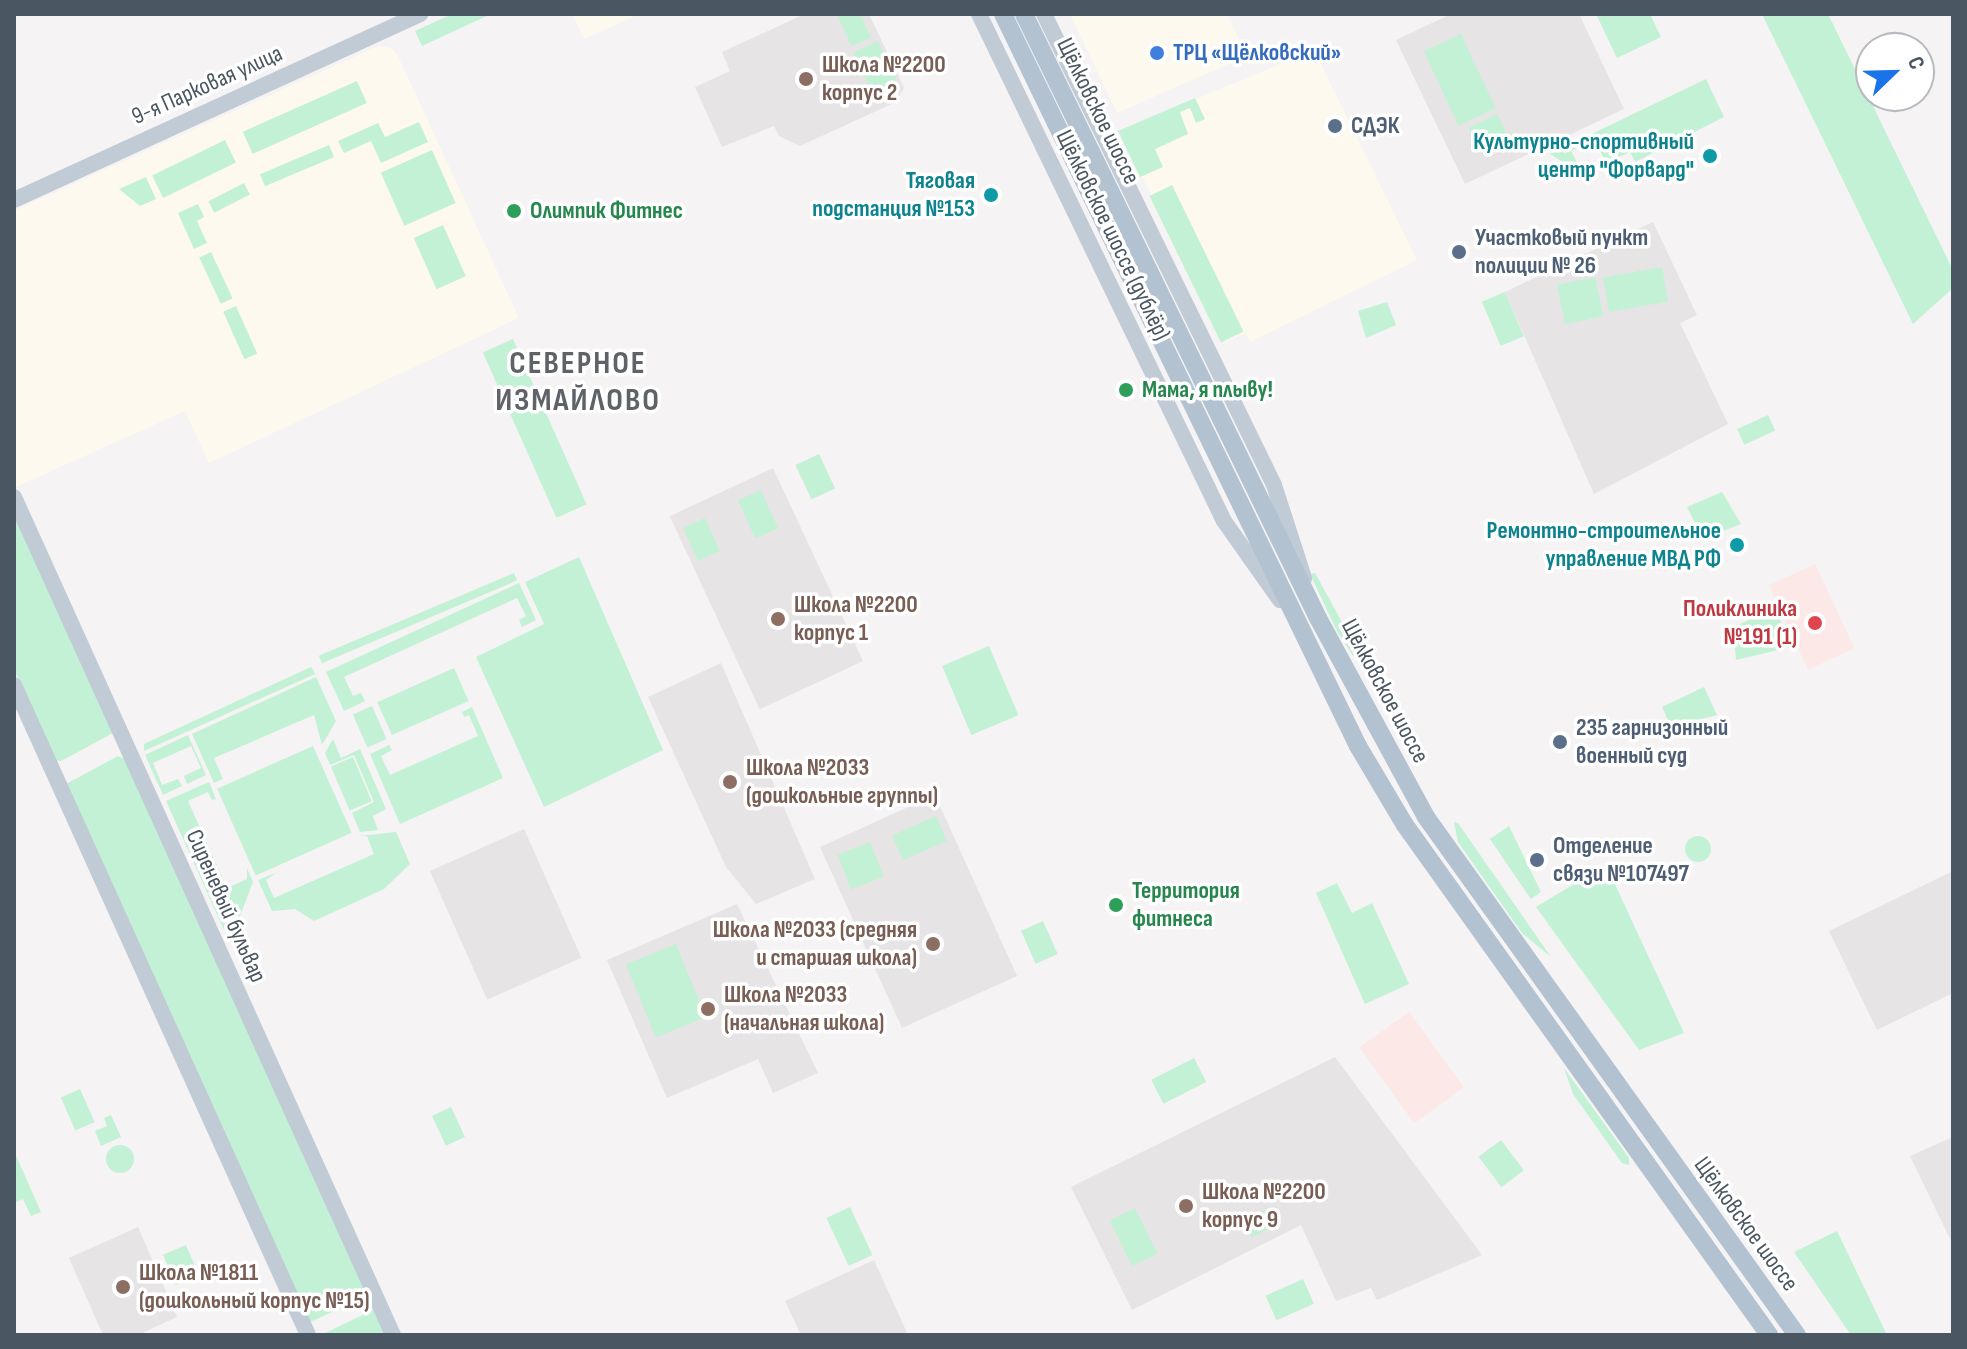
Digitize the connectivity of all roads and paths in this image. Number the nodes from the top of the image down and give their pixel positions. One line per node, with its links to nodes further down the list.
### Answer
1 (420, 14): 6 (main road, 9-я Парковая улица)
2 (979, 14): 10 (main road, Щёлковское шоссе (дублёр))
3 (1003, 14): 7 (main road, Щёлковское шоссе)
4 (1024, 14): 7 (main road, Щёлковское шоссе)
5 (1044, 14): 9 (main road, Щёлковское шоссе (дублёр))
6 (14, 200)
7 (1150, 293): 9 (main road, Щёлковское шоссе); 10 (main road, Щёлковское шоссе)
8 (14, 497): 13 (main road, Сиреневый бульвар)
9 (1318, 618): 15 (main road, Щёлковское шоссе)
10 (1301, 631): 14 (main road, Щёлковское шоссе)
11 (14, 685): 12 (main road)
12 (308, 1335)
13 (393, 1335)
14 (1769, 1335)
15 (1797, 1335)

